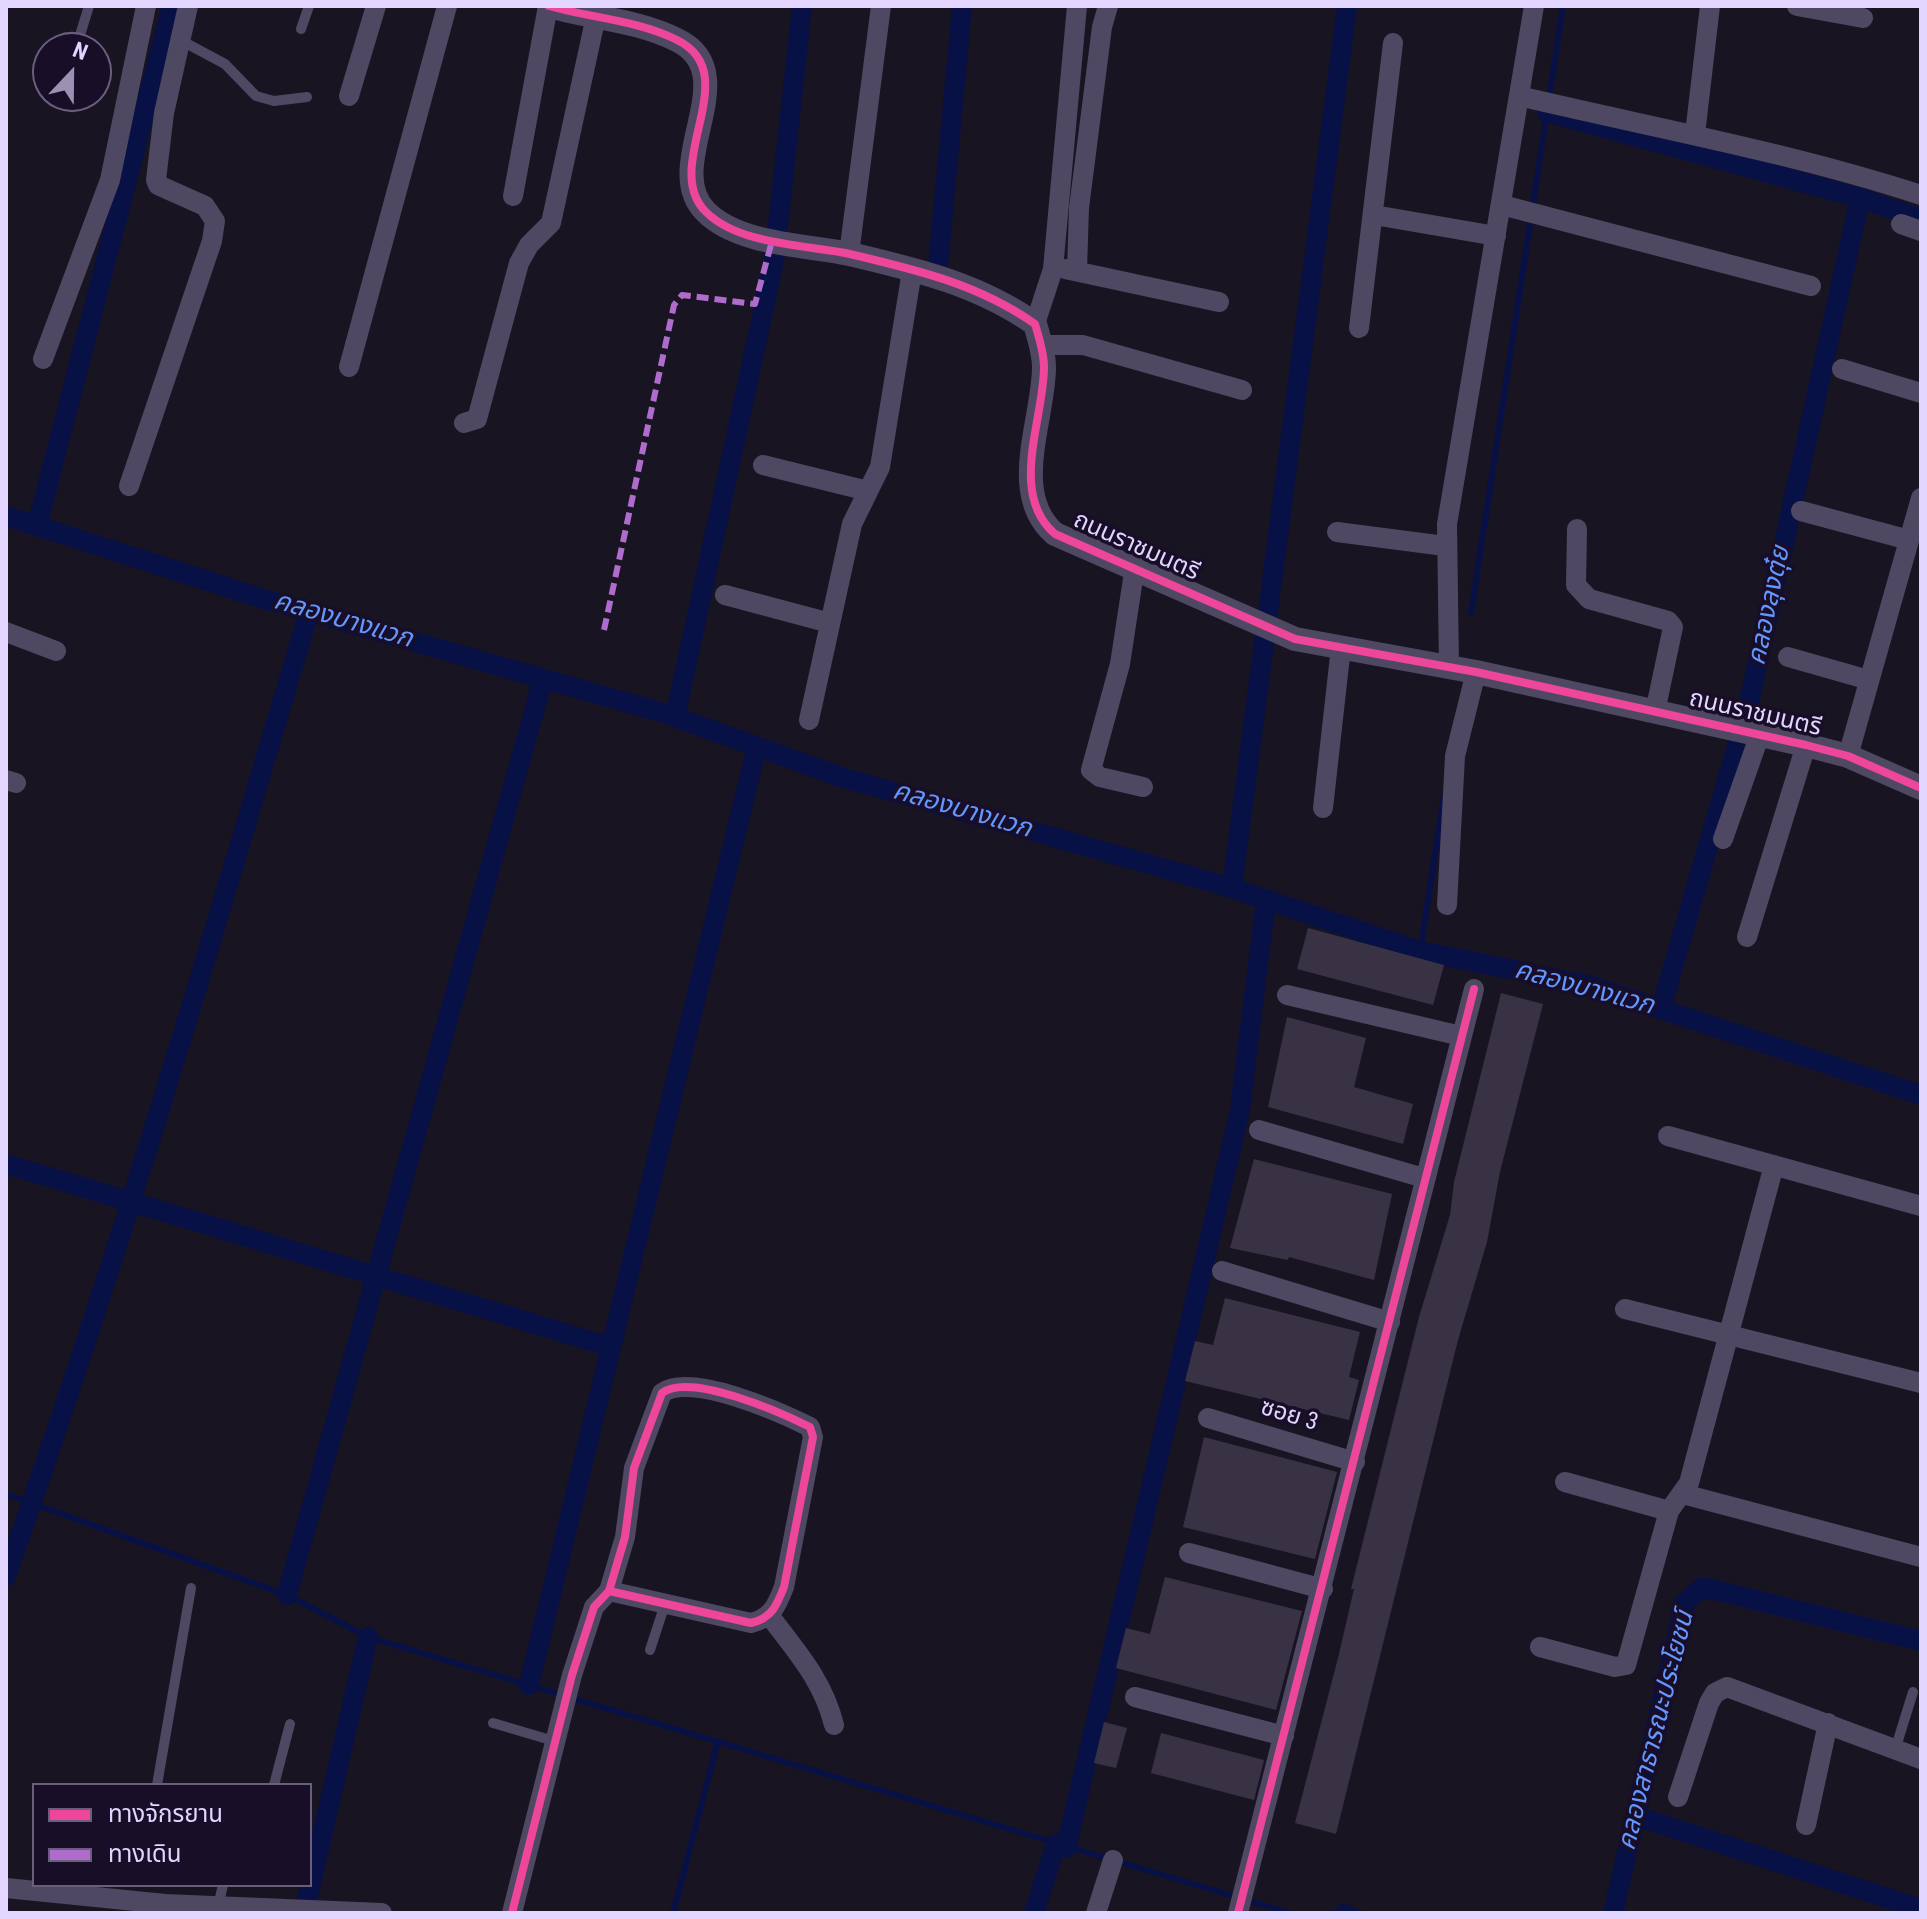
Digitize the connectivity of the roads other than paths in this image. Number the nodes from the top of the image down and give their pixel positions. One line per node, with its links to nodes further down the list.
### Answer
1 (89, 6): 18 (lane)
2 (146, 6): 40 (street)
3 (188, 6): 19 (street)
4 (309, 6): 17 (lane)
5 (376, 6): 21 (street)
6 (447, 6): 41 (street)
7 (548, 6): 13 (street); 26 (street)
8 (881, 6): 32 (street)
9 (1108, 6): 16 (street)
10 (1534, 6): 23 (street)
11 (1710, 6): 24 (street)
12 (1797, 6): 15 (street)
13 (582, 12): 32 (street); 45 (street)
14 (1077, 14): 16 (street); 33 (street)
15 (1863, 18)
16 (1102, 27): 34 (street)
17 (301, 29)
18 (81, 32)
19 (182, 41): 22 (lane); 47 (street)
20 (1393, 43): 28 (street)
21 (349, 96)
22 (307, 97)
23 (1524, 98): 24 (street); 27 (street)
24 (1695, 134): 25 (street)
25 (1921, 195)
26 (513, 196)
27 (1508, 206): 31 (street); 36 (street)
28 (1374, 215): 31 (street); 38 (street)
29 (1901, 224): 30 (street)
30 (1921, 231)
31 (1496, 236): 54 (street)
32 (849, 254): 35 (street)
33 (1053, 269): 34 (street); 39 (street)
34 (1077, 270): 37 (street)
35 (912, 271): 39 (street); 48 (street)
36 (1811, 286)
37 (1219, 302)
38 (1359, 328)
39 (1038, 335): 43 (street); 55 (street, ถนนราชมนตรี)
40 (43, 359)
41 (349, 367)
42 (1842, 369): 44 (street)
43 (1242, 390)
44 (1921, 393)
45 (464, 423)
46 (763, 465): 48 (street)
47 (129, 486)
48 (868, 491): 57 (street)
49 (1921, 498): 53 (street)
50 (1801, 511): 53 (street)
51 (1577, 529): 65 (street)
52 (1337, 532): 54 (street)
53 (1909, 540): 64 (street)
54 (1445, 546): 62 (street)
55 (1135, 566): 59 (street, ถนนราชมนตรี); 70 (street)
56 (725, 595): 57 (street)
57 (830, 623): 66 (street)
58 (6, 632): 60 (street)
59 (1341, 647): 62 (street, ถนนราชมนตรี); 72 (street)
60 (56, 651)
61 (1788, 657): 64 (street)
62 (1449, 667): 63 (street, ถนนราชมนตรี)
63 (1476, 672): 65 (street, ถนนราชมนตรี); 74 (street)
64 (1869, 680): 69 (street)
65 (1655, 712): 67 (street, ถนนราชมนตรี)
66 (809, 720)
67 (1756, 734): 68 (street, ถนนราชมนตรี); 73 (street)
68 (1806, 745): 69 (street, ถนนราชมนตรี); 75 (street)
69 (1848, 756): 71 (street, ถนนราชมนตรี)
70 (1143, 787)
71 (1921, 788)
72 (1323, 808)
73 (1723, 839)
74 (1447, 905)
75 (1747, 937)
76 (1474, 989): 78 (street)
77 (1287, 995): 78 (street)
78 (1461, 1036): 82 (street)
79 (1259, 1130): 82 (street)
80 (1668, 1136): 81 (street)
81 (1774, 1165): 83 (street); 87 (street)
82 (1424, 1178): 86 (street)
83 (1921, 1206)
84 (1222, 1271): 86 (street)
85 (1625, 1309): 87 (street)
86 (1390, 1322): 90 (street)
87 (1731, 1336): 88 (street); 92 (street)
88 (1921, 1383)
89 (1208, 1418): 90 (street, ซอย 3)
90 (1355, 1462): 97 (street)
91 (1565, 1482): 93 (street)
92 (1683, 1494): 93 (street); 95 (street)
93 (1669, 1511): 101 (street)
94 (1189, 1553): 97 (street)
95 (1921, 1557)
96 (191, 1588): 113 (lane)
97 (1323, 1589): 109 (street)
98 (609, 1591): 99 (street); 100 (street); 110 (street)
99 (665, 1604): 100 (street); 102 (lane)
100 (769, 1615): 108 (street)
101 (1540, 1647)
102 (650, 1650)
103 (1913, 1692): 111 (lane)
104 (1135, 1697): 109 (street)
105 (493, 1723): 110 (lane)
106 (1828, 1723): 111 (street); 115 (street); 116 (street)
107 (290, 1724): 114 (lane)
108 (834, 1725)
109 (1284, 1736): 122 (street)
110 (554, 1741): 124 (street)
111 (1895, 1750): 112 (street)
112 (1921, 1759)
113 (157, 1783)
114 (275, 1783)
115 (1678, 1797)
116 (1806, 1825)
117 (1113, 1860): 125 (street)
118 (223, 1887): 121 (lane)
119 (6, 1888): 120 (street)
120 (143, 1893): 121 (street)
121 (218, 1906): 123 (street)
122 (1238, 1910)
123 (382, 1913)
124 (512, 1913)
125 (1096, 1913)

